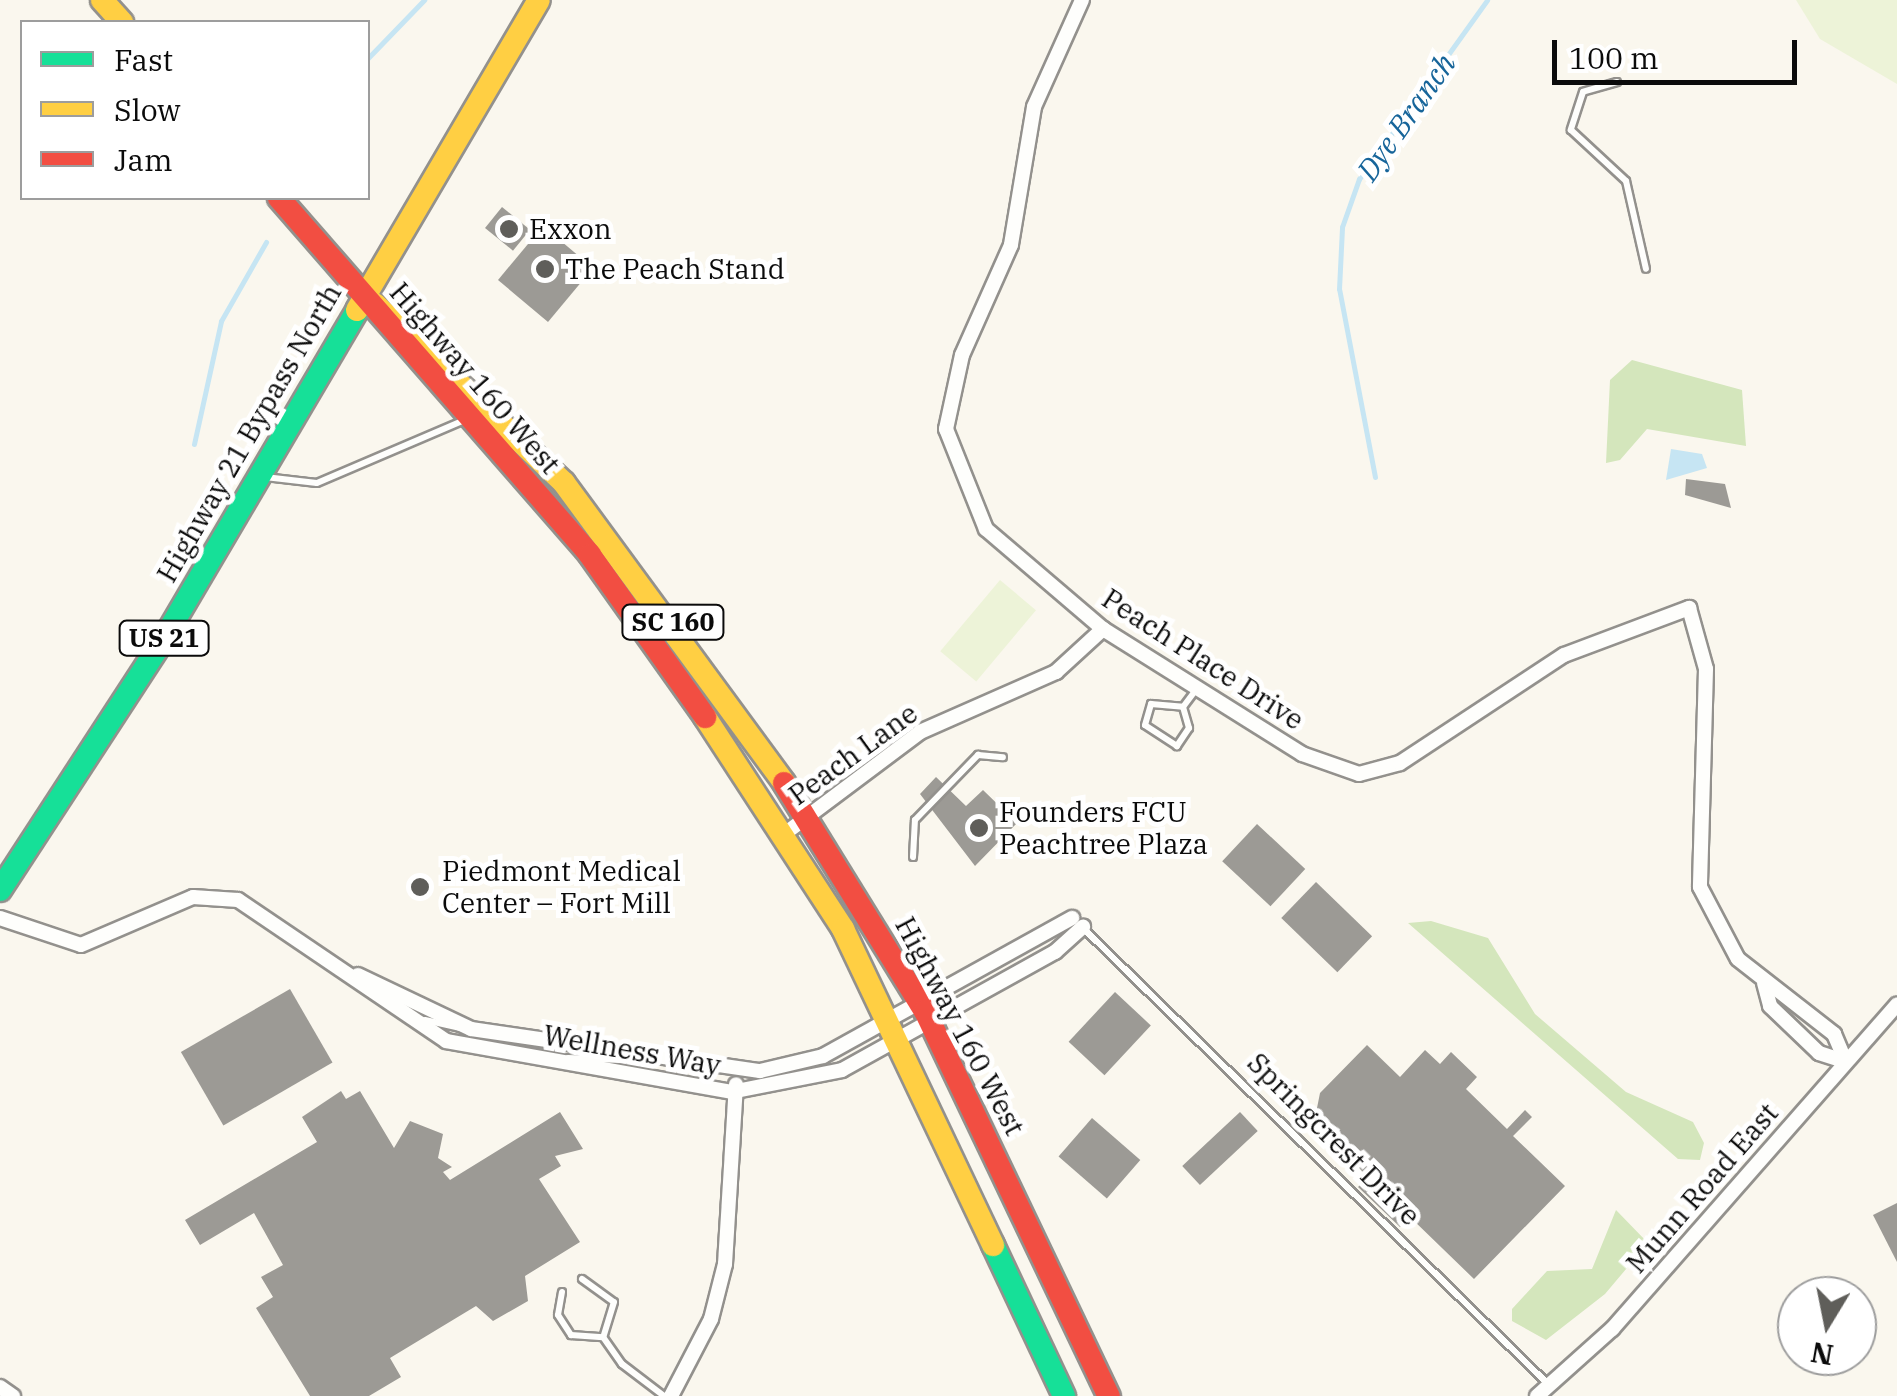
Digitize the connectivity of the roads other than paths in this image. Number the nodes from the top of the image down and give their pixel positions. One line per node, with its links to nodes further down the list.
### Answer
1 (102, 0): 4 (main road)
2 (539, 0): 8 (main road, Highway 21 Bypass North / US 21)
3 (1082, 4): 11 (street, Peach Place Drive)
4 (120, 20)
5 (1617, 82): 7 (lane)
6 (282, 200): 8 (main road, SC 160)
7 (1646, 269)
8 (364, 296): 9 (main road, Highway 160 West / SC 160); 10 (main road, Highway 21 Bypass North / US 21); 15 (main road, Highway 160 West / SC 160)
9 (468, 419): 10 (lane); 16 (main road, Highway 160 West / SC 160)
10 (258, 472): 18 (main road, Highway 21 Bypass North / US 21)
11 (1103, 629): 12 (street, Peach Place Drive); 15 (street, Peach Lane)
12 (1199, 686): 13 (lane); 22 (street, Peach Place Drive)
13 (1183, 707): 13 (lane)
14 (1004, 757): 17 (lane)
15 (809, 818): 16 (street, Peach Lane); 25 (main road, Highway 160 West / SC 160)
16 (787, 832): 25 (main road, Highway 160 West / SC 160)
17 (913, 857)
18 (0, 890)
19 (0, 918): 21 (street, Wellness Way)
20 (1078, 923): 25 (street); 25 (street); 38 (lane, Springcrest Drive)
21 (358, 975): 24 (street, Wellness Way); 26 (street, Wellness Way)
22 (1764, 983): 30 (street); 30 (street)
23 (1897, 1005): 30 (street, Munn Road East)
24 (401, 1017): 26 (lane); 28 (street, Wellness Way)
25 (908, 1021): 32 (street, Wellness Way); 33 (street, Wellness Way); 41 (main road, Highway 160 West / SC 160); 42 (main road, Highway 160 West / SC 160)
26 (472, 1028): 27 (street, Wellness Way)
27 (506, 1035): 28 (street); 29 (street, Wellness Way)
28 (504, 1053): 31 (street, Wellness Way)
29 (655, 1060): 31 (lane); 32 (street, Wellness Way)
30 (1846, 1062): 38 (street, Munn Road East)
31 (559, 1063): 33 (street, Wellness Way)
32 (736, 1072): 33 (street)
33 (736, 1092): 40 (street)
34 (582, 1279): 36 (lane)
35 (562, 1292): 36 (lane)
36 (603, 1337): 40 (lane)
37 (0, 1387): 39 (street)
38 (1544, 1391)
39 (13, 1396)
40 (668, 1396)
41 (1064, 1396)
42 (1109, 1396)

